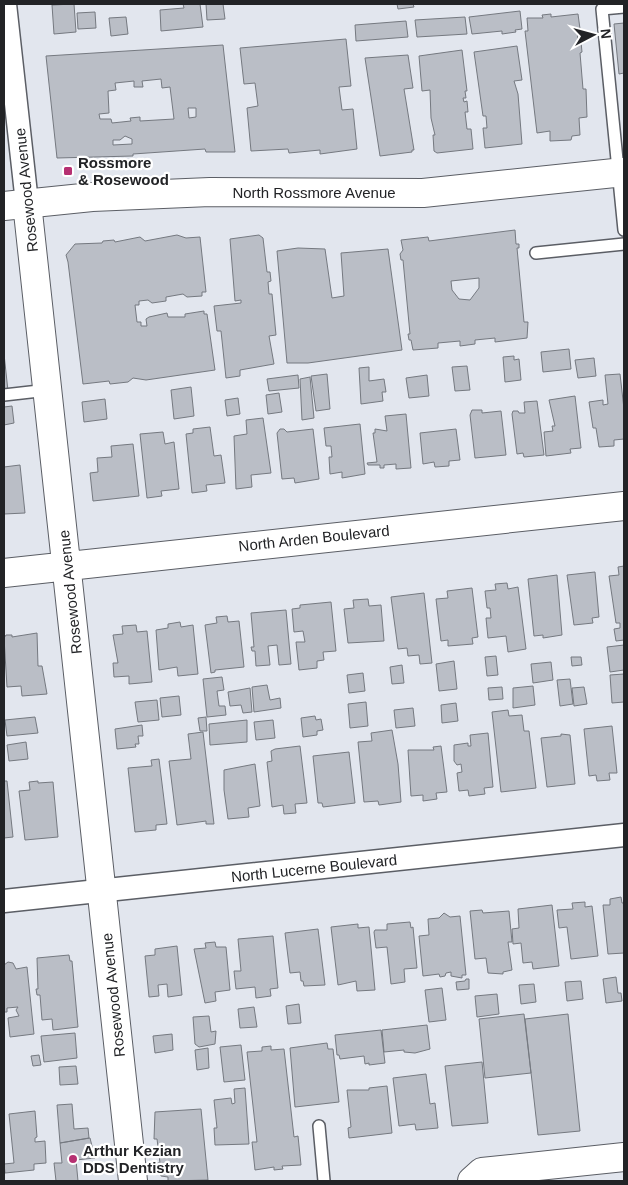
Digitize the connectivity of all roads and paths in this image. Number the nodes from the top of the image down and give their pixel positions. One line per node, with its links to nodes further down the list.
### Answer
1 (5, 4): 4 (street, Rosewood Avenue)
2 (624, 7): 3 (lane)
3 (621, 172): 4 (street, North Rossmore Avenue); 5 (lane)
4 (16, 204): 8 (street, Rosewood Avenue)
5 (624, 230)
6 (624, 244): 7 (lane)
7 (536, 253)
8 (48, 390): 9 (lane); 11 (street, Rosewood Avenue)
9 (4, 396)
10 (624, 506): 11 (street, North Arden Boulevard)
11 (66, 566): 12 (street, North Arden Boulevard); 14 (street, Rosewood Avenue)
12 (4, 573)
13 (624, 835): 14 (street, North Lucerne Boulevard)
14 (102, 891): 15 (street, North Lucerne Boulevard); 18 (street, Rosewood Avenue)
15 (4, 901)
16 (319, 1126): 19 (lane)
17 (624, 1157): 20 (street)
18 (133, 1181)
19 (324, 1181)
20 (472, 1181)

